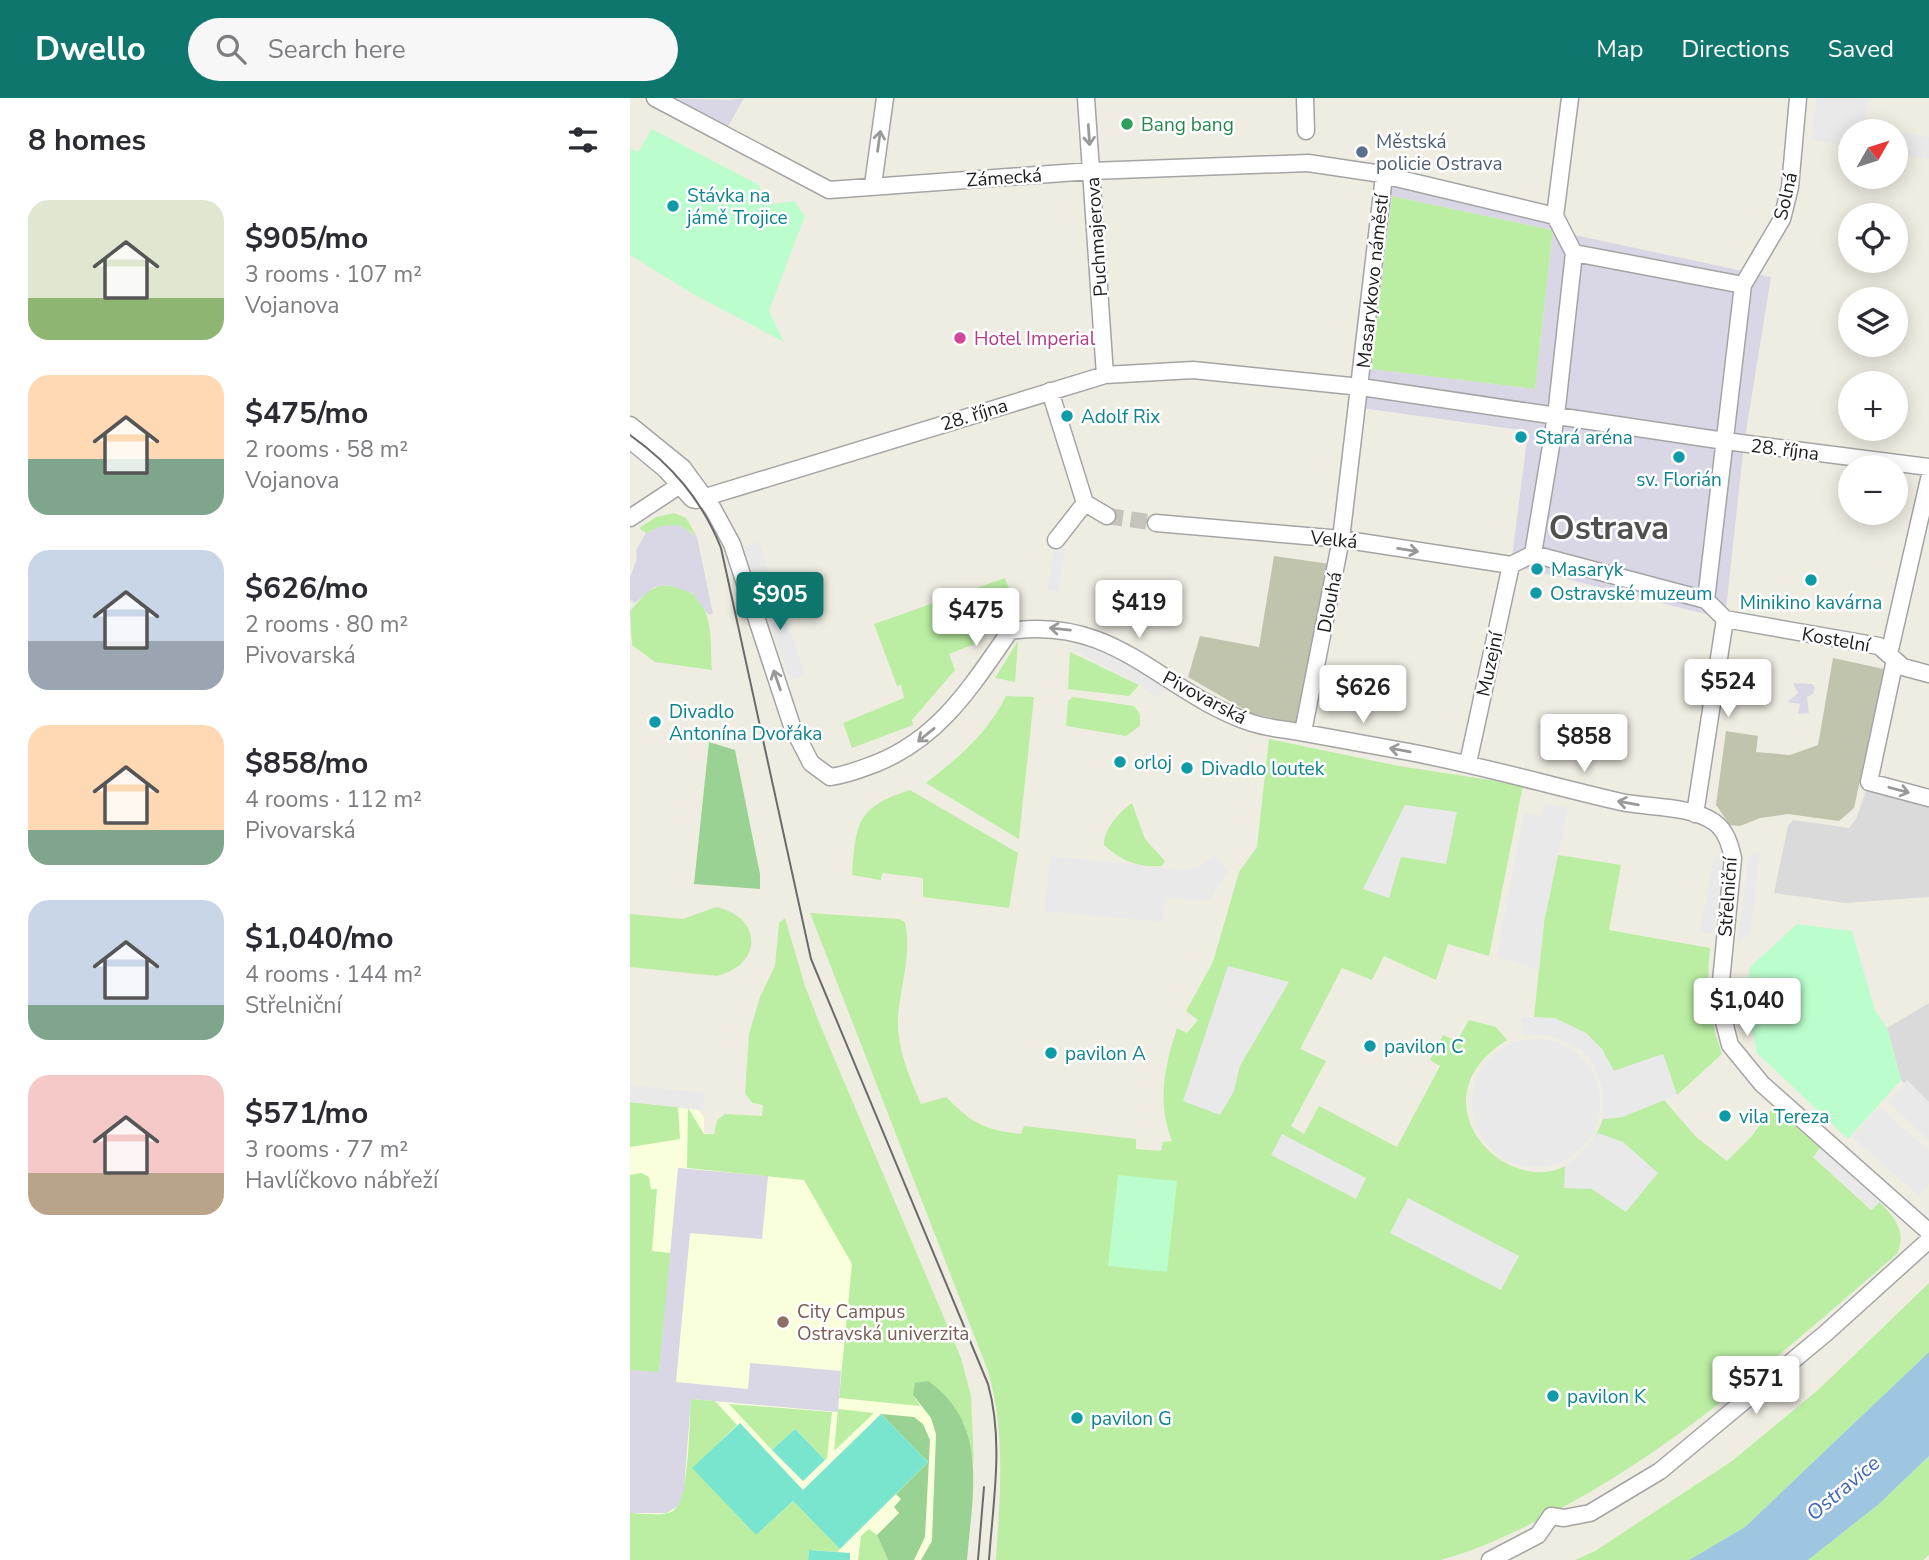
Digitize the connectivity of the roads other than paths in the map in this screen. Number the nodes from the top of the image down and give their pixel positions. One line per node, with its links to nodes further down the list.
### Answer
1 (655, 98): 10 (street, Zámecká)
2 (884, 98): 10 (street, one-way to 2)
3 (1086, 98): 8 (street, Puchmajerova, one-way to 8)
4 (1305, 98): 7 (street)
5 (1570, 98): 11 (street)
6 (1798, 98): 13 (street, Solná)
7 (1306, 131)
8 (1091, 171): 9 (street, Zámecká); 10 (street, Zámecká); 14 (street, Puchmajerova)
9 (1379, 175): 11 (street, Masarykovo náměstí); 15 (street, Masarykovo náměstí)
10 (873, 185)
11 (1555, 216): 12 (street)
12 (1574, 253): 13 (street); 17 (street)
13 (1743, 285): 20 (street)
14 (1105, 375): 15 (street, 28. října); 16 (street, 28. října)
15 (1355, 386): 17 (street, 28. října); 31 (street, Dlouhá)
16 (1050, 391): 25 (street, 28. října); 26 (street)
17 (1556, 416): 20 (street); 33 (street)
18 (630, 425): 24 (street)
19 (630, 440): 21 (street)
20 (1725, 442): 22 (street, 28. října); 35 (street)
21 (649, 456): 24 (street); 27 (street)
22 (1929, 467)
23 (1929, 479): 37 (street)
24 (685, 482): 25 (street); 27 (street)
25 (706, 498): 39 (street, Pivovarská, one-way to 25)
26 (1086, 503): 28 (street); 32 (street)
27 (651, 505): 29 (street)
28 (1107, 516)
29 (630, 518)
30 (1156, 523): 31 (street, Velká)
31 (1341, 539): 34 (street, Velká, one-way to 34); 39 (street, Dlouhá)
32 (1056, 540)
33 (1533, 554): 34 (street); 35 (street)
34 (1511, 565): 40 (street, Muzejní)
35 (1706, 600): 36 (street)
36 (1730, 620): 37 (street, Kostelní); 42 (street)
37 (1892, 657): 38 (street, Kostelní); 41 (street, one-way to 41)
38 (1929, 674)
39 (1303, 732): 40 (street, Pivovarská, one-way to 39)
40 (1468, 763): 42 (street, Pivovarská, one-way to 40)
41 (1929, 798)
42 (1695, 814): 43 (street, Střelniční)
43 (1929, 1233)
44 (1929, 1240): 45 (street)
45 (1489, 1560)

